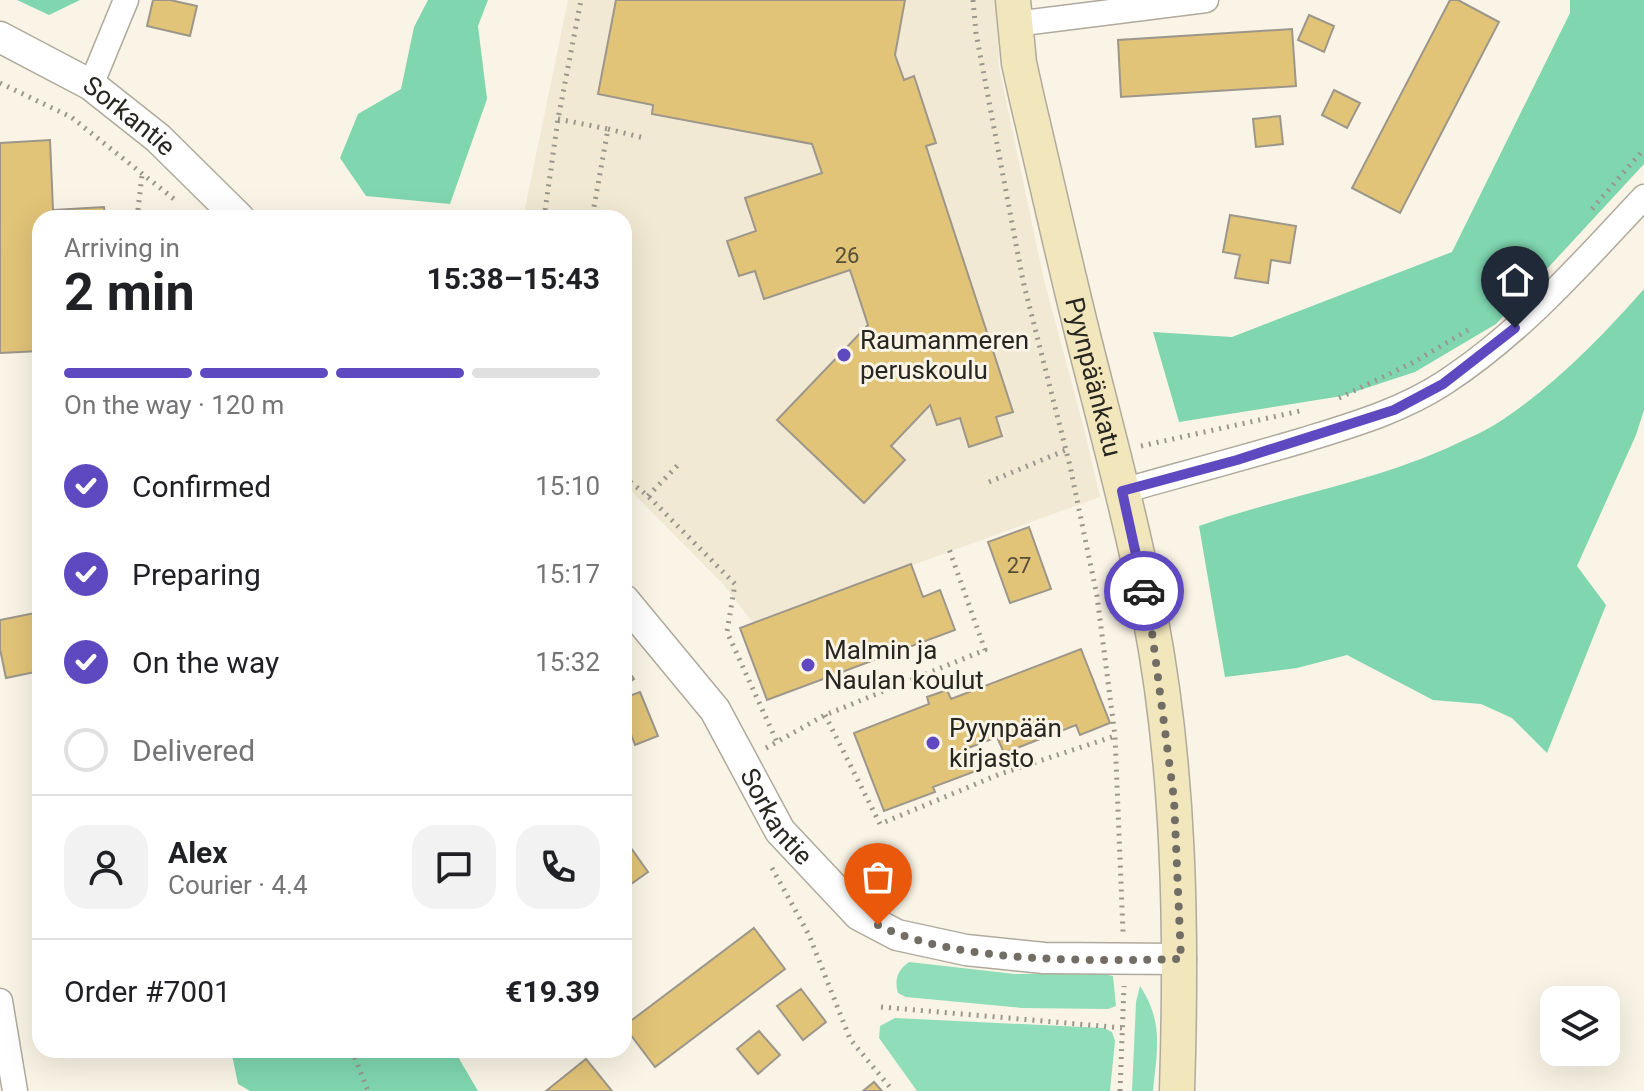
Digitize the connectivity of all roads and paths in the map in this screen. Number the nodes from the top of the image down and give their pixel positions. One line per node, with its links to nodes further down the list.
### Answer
1 (126, 0): 8 (street)
2 (581, 0): 9 (path)
3 (973, 0): 24 (path)
4 (1206, 0): 5 (street)
5 (1014, 12): 25 (main road, Pyynpäänkatu)
6 (0, 37): 8 (street, Sorkantie)
7 (0, 83): 13 (path)
8 (91, 85): 17 (street, Sorkantie)
9 (558, 119): 10 (path); 18 (path)
10 (608, 129): 11 (path); 19 (path)
11 (644, 138)
12 (1644, 149): 20 (path)
13 (142, 174): 15 (path); 16 (path)
14 (1644, 197): 30 (street)
15 (177, 201)
16 (138, 210)
17 (231, 210)
18 (545, 210)
19 (593, 210)
20 (1587, 215)
21 (1477, 325): 22 (path)
22 (1328, 404)
23 (1312, 408): 25 (path)
24 (1066, 450): 27 (path); 28 (path)
25 (1113, 452): 27 (path); 30 (main road, Pyynpäänkatu)
26 (678, 465): 31 (path)
27 (1070, 466): 35 (path)
28 (989, 482)
29 (632, 483): 31 (path)
30 (1122, 491): 38 (main road, Pyynpäänkatu)
31 (648, 496): 36 (path)
32 (949, 549): 34 (path)
33 (632, 610): 37 (street, Sorkantie)
34 (825, 715): 35 (path); 36 (path)
35 (1115, 736): 39 (path)
36 (777, 742): 37 (path)
37 (741, 762): 39 (street, Sorkantie)
38 (1181, 959): 39 (street, Sorkantie); 49 (main road, Pyynpäänkatu)
39 (1124, 960): 42 (path)
40 (0, 1001): 45 (street)
41 (881, 1007): 42 (path)
42 (1124, 1028): 48 (path)
43 (850, 1039): 47 (path)
44 (355, 1058): 46 (path)
45 (15, 1091)
46 (368, 1091)
47 (893, 1091)
48 (1120, 1091)
49 (1177, 1091)

